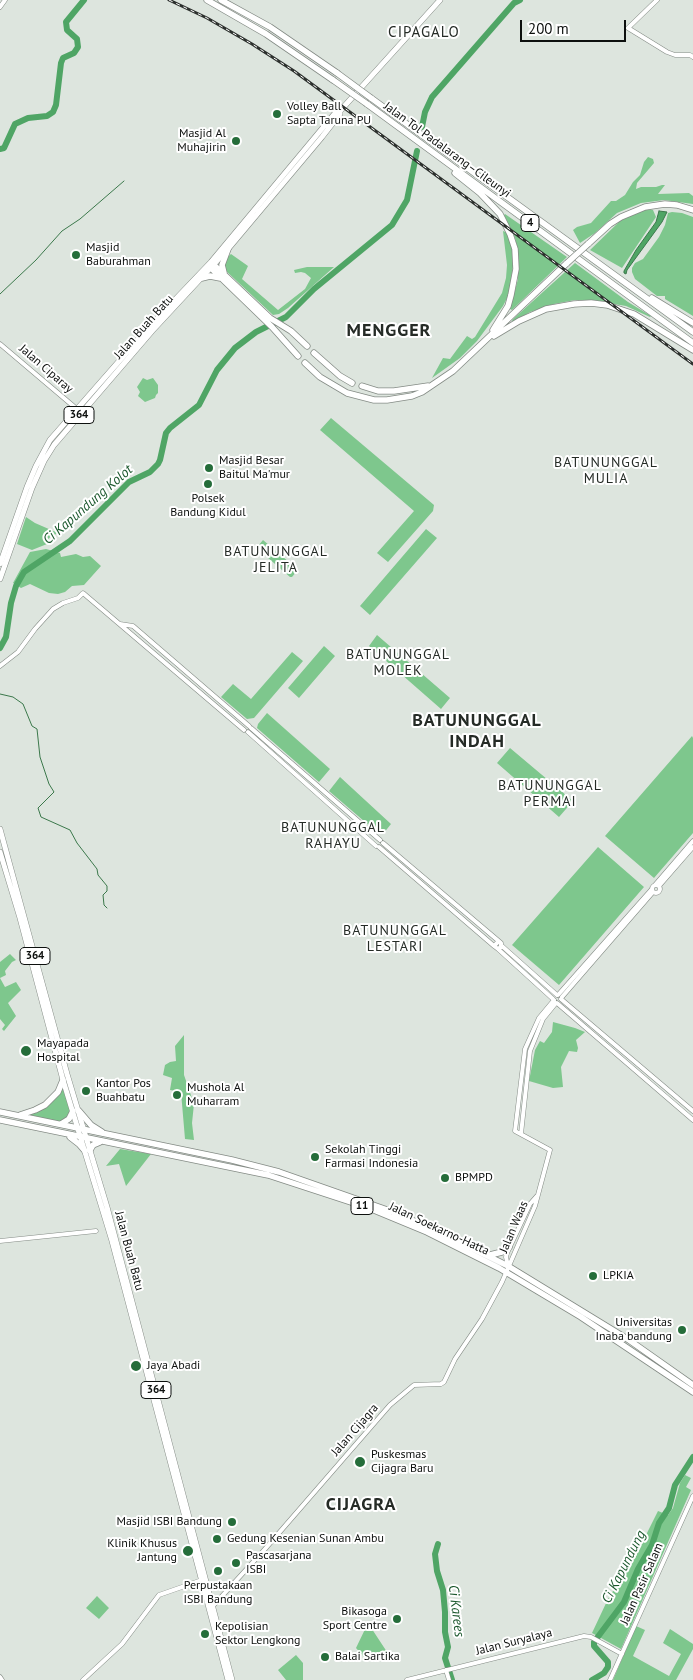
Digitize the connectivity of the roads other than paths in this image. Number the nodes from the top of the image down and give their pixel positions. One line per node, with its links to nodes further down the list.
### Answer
1 (5, 0): 6 (street)
2 (207, 0): 8 (highway, Jalan Tol Padalarang–Cileunyi / 4, bridge)
3 (221, 0): 8 (highway, Jalan Tol Padalarang–Cileunyi / 4, bridge)
4 (440, 0): 9 (main road, Jalan Buah Batu)
5 (657, 0): 7 (street)
6 (0, 7)
7 (693, 57)
8 (369, 101): 10 (highway, Jalan Tol Padalarang–Cileunyi / 4); 14 (highway, Jalan Tol Padalarang–Cileunyi / 4)
9 (340, 111): 12 (main road, Jalan Buah Batu / 364); 13 (main road, Jalan Buah Batu / 364)
10 (392, 122): 20 (highway, Jalan Tol Padalarang–Cileunyi / 4); 23 (highway)
11 (693, 210): 23 (highway, bridge)
12 (228, 250): 13 (main road, Jalan Buah Batu / 364); 15 (highway)
13 (211, 265): 15 (highway); 16 (main road, Jalan Buah Batu / 364); 17 (main road, Jalan Buah Batu / 364)
14 (608, 270): 18 (highway); 19 (highway, Jalan Tol Padalarang–Cileunyi / 4)
15 (223, 277): 16 (highway); 22 (highway); 26 (highway)
16 (202, 278): 17 (main road, Jalan Buah Batu / 364)
17 (161, 319): 31 (main road, Jalan Buah Batu / 364); 32 (main road, Jalan Buah Batu / 364)
18 (693, 323)
19 (693, 332)
20 (693, 343)
21 (0, 344): 31 (street, Jalan Ciparay)
22 (307, 346)
23 (481, 346): 24 (highway); 29 (highway)
24 (693, 350)
25 (314, 353): 28 (highway)
26 (298, 356)
27 (304, 363): 29 (highway)
28 (352, 382)
29 (433, 385): 30 (highway)
30 (362, 386)
31 (78, 410): 32 (main road, Jalan Buah Batu / 364)
32 (30, 488): 33 (main road, Jalan Buah Batu / 364)
33 (27, 496): 34 (main road, Jalan Buah Batu / 364); 35 (main road, Jalan Buah Batu / 364)
34 (0, 564)
35 (0, 579)
36 (120, 624): 37 (street); 38 (street); 38 (street)
37 (0, 666)
38 (248, 729): 41 (street); 42 (street)
39 (0, 829): 48 (main road, Jalan Buah Batu / 364)
40 (693, 841): 45 (street)
41 (382, 842): 42 (street); 46 (street)
42 (378, 847): 46 (street)
43 (693, 847): 45 (street)
44 (0, 852): 48 (main road, Jalan Buah Batu / 364)
45 (655, 888): 47 (street)
46 (498, 946): 47 (street); 49 (street)
47 (560, 996): 49 (street); 49 (street); 52 (street)
48 (44, 997): 50 (main road, Jalan Buah Batu / 364); 53 (main road, Jalan Buah Batu / 364)
49 (555, 1001): 56 (street); 62 (street); 62 (street, Jalan Waas)
50 (64, 1080): 53 (main road, Jalan Buah Batu / 364); 55 (highway)
51 (693, 1104): 52 (street)
52 (692, 1110): 56 (street)
53 (76, 1111): 58 (highway); 59 (main road, Jalan Buah Batu / 364); 61 (highway)
54 (0, 1112): 55 (highway, Jalan Soekarno-Hatta / 11)
55 (18, 1116): 58 (highway, Jalan Soekarno-Hatta / 11)
56 (689, 1117)
57 (0, 1120): 60 (highway, Jalan Soekarno-Hatta / 11)
58 (61, 1124): 59 (highway, Jalan Soekarno-Hatta / 11)
59 (81, 1128): 61 (highway, Jalan Soekarno-Hatta / 11); 63 (main road, Jalan Buah Batu / 364)
60 (66, 1134): 63 (highway, Jalan Soekarno-Hatta / 11); 65 (highway)
61 (103, 1134): 70 (highway, Jalan Soekarno-Hatta / 11)
62 (521, 1134): 66 (street, Jalan Waas)
63 (84, 1138): 64 (highway, Jalan Soekarno-Hatta / 11); 65 (main road, Jalan Buah Batu / 364)
64 (102, 1141): 65 (highway); 71 (highway, Jalan Soekarno-Hatta / 11)
65 (88, 1151): 75 (main road, Jalan Buah Batu / 364); 76 (main road, Jalan Buah Batu / 364)
66 (537, 1196): 69 (street, Jalan Waas); 71 (street, Jalan Waas)
67 (96, 1231): 68 (street)
68 (0, 1241)
69 (509, 1246): 70 (highway); 71 (street, Jalan Waas)
70 (485, 1254): 71 (highway, Jalan Soekarno-Hatta / 11)
71 (507, 1269): 72 (highway, Jalan Soekarno-Hatta / 11); 73 (highway, Jalan Soekarno-Hatta / 11); 77 (street, Jalan Cijagra)
72 (693, 1385)
73 (693, 1392)
74 (693, 1496): 78 (street, Jalan Pasir Salam)
75 (205, 1574): 76 (street); 77 (main road, Jalan Buah Batu / 364)
76 (202, 1580): 77 (main road, Jalan Buah Batu / 364); 80 (street)
77 (211, 1608): 81 (main road, Jalan Buah Batu / 364); 82 (main road, Jalan Buah Batu / 364)
78 (622, 1654): 79 (street, Jalan Suryalaya); 85 (street, Jalan Pasir Salam)
79 (447, 1670): 83 (street, Jalan Suryalaya); 84 (street)
80 (83, 1680)
81 (228, 1680)
82 (232, 1680)
83 (407, 1680)
84 (449, 1680)
85 (610, 1680)

